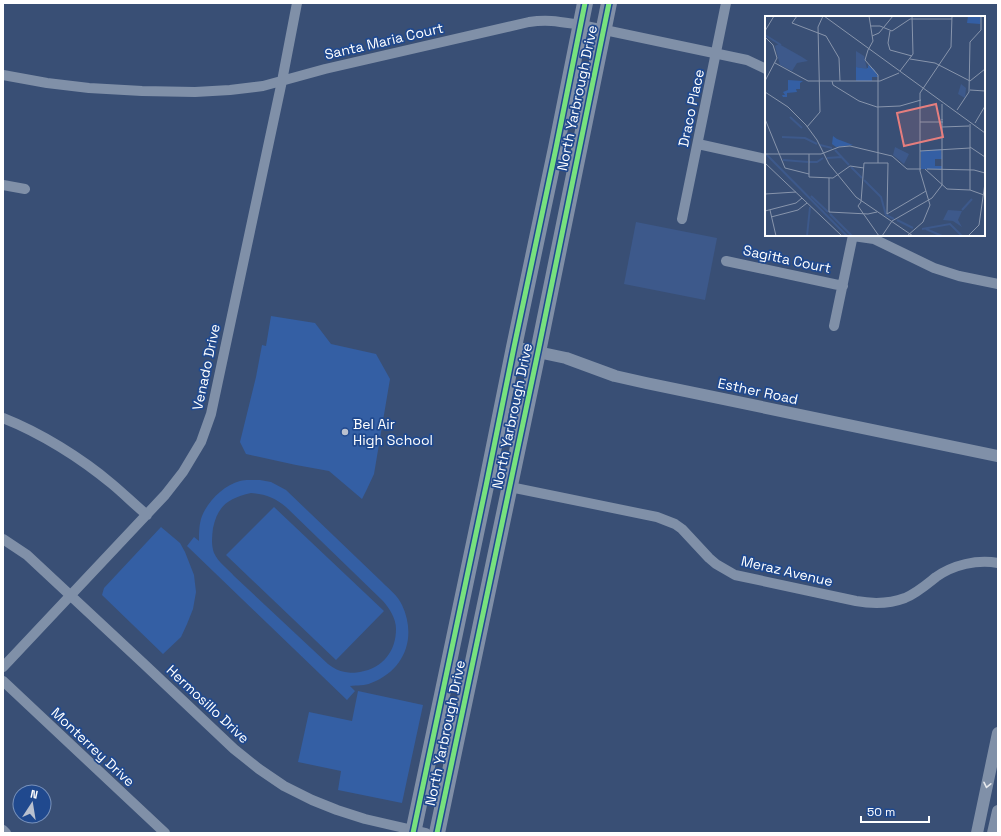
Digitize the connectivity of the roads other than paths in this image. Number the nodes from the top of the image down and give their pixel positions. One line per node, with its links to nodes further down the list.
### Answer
1 (297, 3): 10 (street, Venado Drive)
2 (585, 3): 5 (main road, North Yarbrough Drive)
3 (609, 3): 6 (main road, North Yarbrough Drive)
4 (726, 3): 7 (street, Draco Place)
5 (580, 25): 6 (street, Santa Maria Court); 10 (street, Santa Maria Court); 12 (main road, North Yarbrough Drive)
6 (603, 30): 7 (street, Santa Maria Court); 13 (main road, North Yarbrough Drive)
7 (716, 53): 8 (street, Santa Maria Court); 11 (street, Draco Place)
8 (765, 69)
9 (3, 76): 10 (street, Santa Maria Court)
10 (282, 81): 28 (street, Venado Drive)
11 (698, 144): 14 (street); 17 (street, Draco Place)
12 (556, 148): 13 (main road); 23 (main road, North Yarbrough Drive)
13 (578, 154): 24 (main road, North Yarbrough Drive)
14 (765, 159)
15 (3, 185): 16 (street)
16 (25, 189)
17 (682, 219)
18 (853, 236): 20 (street); 21 (street)
19 (726, 260): 21 (street, Sagitta Court)
20 (998, 284)
21 (843, 286): 22 (street)
22 (834, 326)
23 (514, 347): 24 (street, Esther Road); 37 (main road, North Yarbrough Drive)
24 (538, 352): 26 (street, Esther Road); 27 (main road, North Yarbrough Drive)
25 (3, 418): 28 (street)
26 (998, 456)
27 (510, 487): 30 (street, Meraz Avenue); 40 (main road, North Yarbrough Drive)
28 (147, 515): 31 (street, Venado Drive)
29 (3, 540): 31 (street, Hermosillo Drive)
30 (998, 563)
31 (71, 595): 32 (street, Venado Drive); 37 (street, Hermosillo Drive)
32 (3, 667)
33 (3, 681): 39 (street, Monterrey Drive)
34 (998, 733): 41 (street, one-way to 41)
35 (998, 811): 42 (street)
36 (3, 830): 38 (street)
37 (418, 832)
38 (6, 833)
39 (165, 833)
40 (437, 833)
41 (977, 833)
42 (993, 833)

